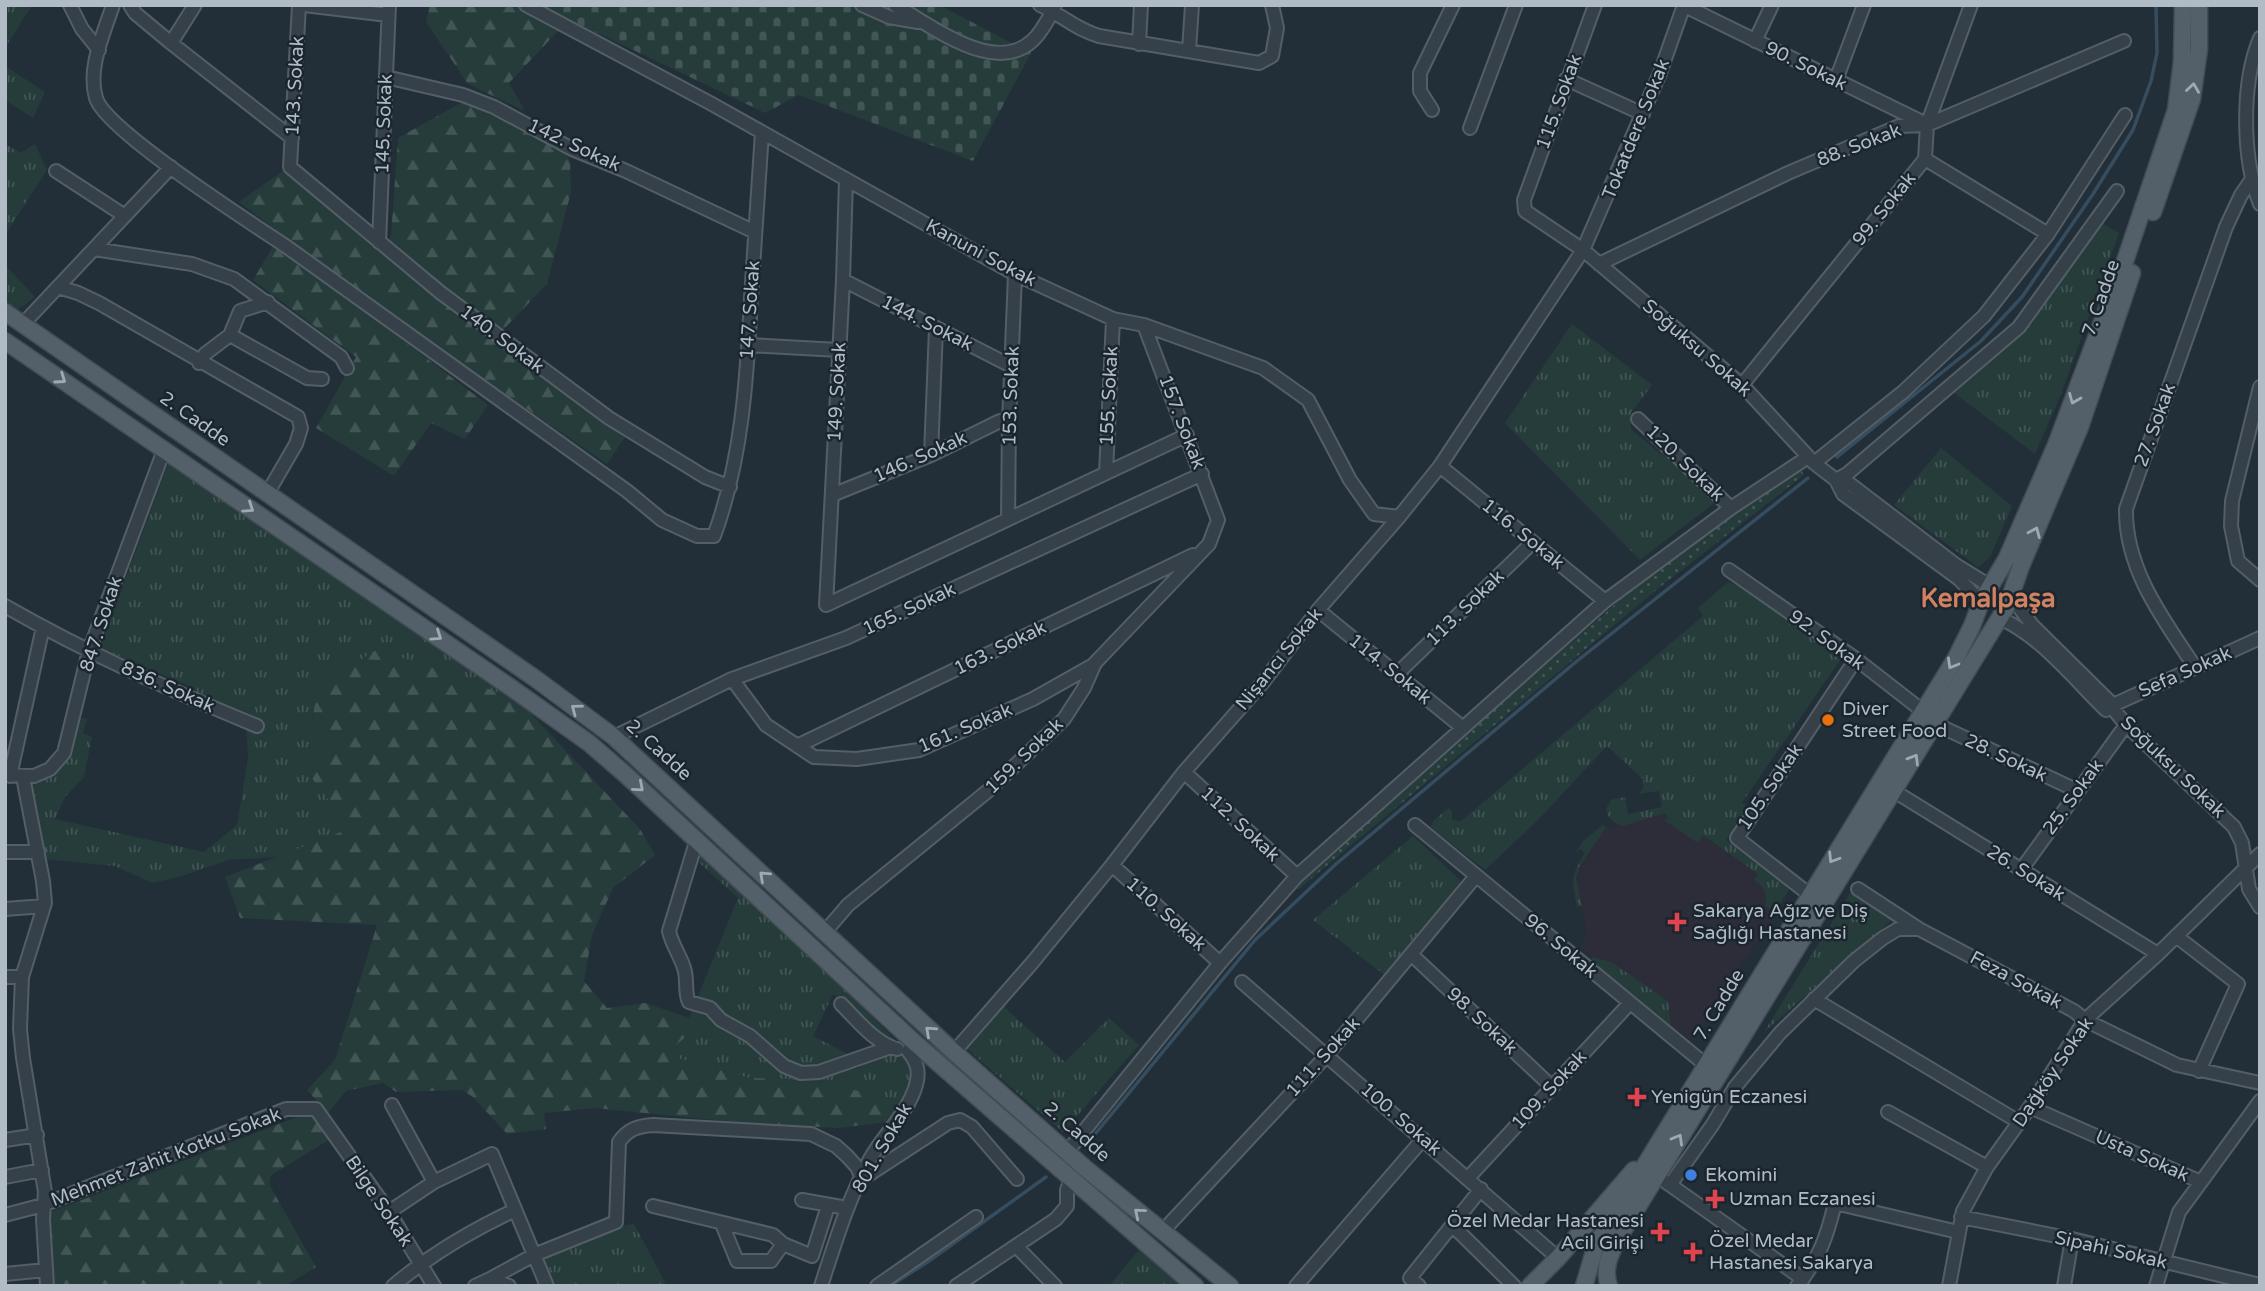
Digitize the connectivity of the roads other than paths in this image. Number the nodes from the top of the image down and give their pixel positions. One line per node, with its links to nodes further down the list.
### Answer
1 (70, 5): 30 (street)
2 (113, 5): 30 (street)
3 (130, 5): 28 (street)
4 (195, 5): 28 (street)
5 (302, 5): 23 (street); 41 (street, 143. Sokak)
6 (526, 5): 40 (street, Kanuni Sokak)
7 (862, 5): 24 (street)
8 (895, 5): 24 (street)
9 (1040, 5): 22 (street)
10 (1141, 5): 29 (street)
11 (1192, 5): 31 (street)
12 (1272, 5): 31 (street)
13 (1453, 5): 35 (street)
14 (1516, 5): 39 (street)
15 (1595, 5): 33 (street, 115. Sokak)
16 (1772, 5): 26 (street)
17 (1864, 5): 34 (street)
18 (1971, 5): 38 (street, 99. Sokak)
19 (2183, 5): 98 (main road, 7. Cadde, one-way to 98)
20 (2199, 5): 99 (main road, 7. Cadde, one-way to 20)
21 (1684, 6): 26 (street, 90. Sokak); 36 (street, Tokatdere Sokak)
22 (1054, 8): 24 (street); 29 (street)
23 (388, 10): 32 (street, 145. Sokak)
24 (925, 23)
25 (2260, 38): 47 (street)
26 (1755, 41): 34 (street, 90. Sokak)
27 (2124, 41): 38 (street, 88. Sokak)
28 (171, 43): 41 (street)
29 (1139, 44): 31 (street)
30 (99, 50): 43 (street)
31 (1189, 51)
32 (386, 77): 52 (street, 142. Sokak); 54 (street, 145. Sokak)
33 (1566, 79): 36 (street); 49 (street, 115. Sokak)
34 (1836, 80): 38 (street, 90. Sokak)
35 (1432, 110)
36 (1643, 114): 56 (street, Tokatdere Sokak)
37 (2125, 115): 53 (street)
38 (1927, 125): 42 (street, 99. Sokak); 57 (street, 88. Sokak)
39 (1471, 128)
40 (762, 132): 46 (street, Kanuni Sokak); 52 (street, 147. Sokak)
41 (292, 138): 44 (street, 143. Sokak)
42 (1925, 159): 53 (street); 75 (street, 99. Sokak)
43 (171, 167): 51 (street); 87 (street, 147. Sokak)
44 (290, 167): 54 (street, 140. Sokak)
45 (56, 172): 51 (street)
46 (846, 179): 58 (street, Kanuni Sokak); 59 (street, 149. Sokak)
47 (2252, 179): 50 (street); 110 (street, 27. Sokak)
48 (2116, 191): 86 (street)
49 (1524, 200): 56 (street, Soğuksu Sokak)
50 (2260, 204)
51 (125, 216): 55 (street)
52 (755, 232): 69 (street, 147. Sokak)
53 (2048, 234): 82 (street)
54 (379, 242): 87 (street, 140. Sokak)
55 (94, 249): 60 (street); 61 (street)
56 (1583, 250): 57 (street, Soğuksu Sokak); 83 (street, Nişancı Sokak)
57 (1599, 264): 75 (street, Soğuksu Sokak)
58 (1015, 274): 63 (street, Kanuni Sokak); 72 (street, 153. Sokak)
59 (843, 280): 66 (street, 144. Sokak); 70 (street, 149. Sokak)
60 (58, 287): 64 (street); 71 (street)
61 (268, 302): 67 (street); 73 (street)
62 (5, 312): 64 (main road, 2. Cadde)
63 (1113, 319): 65 (street, Kanuni Sokak); 84 (street, 155. Sokak)
64 (23, 324): 88 (main road, 2. Cadde)
65 (1144, 325): 79 (street, 157. Sokak); 91 (street, Kanuni Sokak)
66 (936, 328): 72 (street, 144. Sokak); 81 (street)
67 (230, 335): 71 (street); 74 (street)
68 (5, 341): 80 (main road, 2. Cadde, one-way to 80)
69 (748, 345): 70 (street); 87 (street, 147. Sokak)
70 (839, 349): 89 (street, 149. Sokak)
71 (199, 363): 88 (street)
72 (1011, 366): 78 (street, 153. Sokak)
73 (347, 368)
74 (322, 379)
75 (1742, 384): 82 (street, Soğuksu Sokak)
76 (2260, 387): 97 (street)
77 (1638, 419): 90 (street, 120. Sokak)
78 (1009, 422): 81 (street, 146. Sokak); 92 (street, 153. Sokak)
79 (1187, 435): 84 (street); 85 (street, 157. Sokak)
80 (164, 450): 107 (street, 847. Sokak); 126 (main road, 2. Cadde, one-way to 126)
81 (931, 455): 89 (street, 146. Sokak)
82 (1811, 460): 86 (street, Soğuksu Sokak); 90 (street)
83 (1440, 466): 91 (street, Nişancı Sokak); 94 (street, 116. Sokak)
84 (1106, 473): 92 (street)
85 (1202, 474): 93 (street, 157. Sokak); 112 (street, 165. Sokak)
86 (1836, 481): 98 (street); 101 (street)
87 (730, 487)
88 (267, 494): 119 (main road, 2. Cadde, one-way to 88)
89 (832, 495): 92 (street, 149. Sokak)
90 (1731, 508): 100 (street)
91 (1399, 517): 103 (street, Nişancı Sokak)
92 (1009, 519)
93 (1219, 520): 95 (street, 159. Sokak)
94 (1533, 542): 100 (street, 116. Sokak); 111 (street, 113. Sokak)
95 (1203, 550): 109 (street, 159. Sokak); 120 (street, 163. Sokak)
96 (1729, 570): 108 (street, 92. Sokak)
97 (2260, 580)
98 (1990, 586): 99 (main road); 101 (main road, 7. Cadde)
99 (2011, 596): 104 (main road, 7. Cadde); 113 (street, Soğuksu Sokak)
100 (1605, 601): 118 (street)
101 (1980, 602): 104 (main road); 114 (main road, 7. Cadde, one-way to 114)
102 (5, 606): 105 (street, 836. Sokak)
103 (1318, 610): 111 (street, 114. Sokak); 121 (street, Nişancı Sokak)
104 (1999, 618): 113 (street, Soğuksu Sokak); 117 (main road, 7. Cadde)
105 (43, 627): 107 (street, 836. Sokak); 122 (street)
106 (2260, 638): 110 (street, Sefa Sokak)
107 (89, 651): 116 (street, 836. Sokak); 122 (street, 847. Sokak)
108 (1856, 659): 114 (street, 92. Sokak); 136 (street, 105. Sokak)
109 (1095, 663): 120 (street, 161. Sokak); 141 (street, 159. Sokak)
110 (2195, 667): 113 (street, Sefa Sokak)
111 (1397, 674): 118 (street, 114. Sokak)
112 (732, 679): 119 (street, 165. Sokak); 120 (street, 161. Sokak)
113 (2111, 706): 115 (street, Soğuksu Sokak)
114 (1924, 712): 136 (main road, 7. Cadde, one-way to 136)
115 (2126, 724): 124 (street, 25. Sokak); 131 (street, Soğuksu Sokak)
116 (257, 726)
117 (1934, 726): 123 (main road, 7. Cadde, one-way to 117); 124 (street, 28. Sokak)
118 (1462, 728): 133 (street)
119 (614, 737): 141 (main road, 2. Cadde, one-way to 119)
120 (797, 746)
121 (1184, 772): 130 (street, Nişancı Sokak); 133 (street, 112. Sokak)
122 (13, 776): 128 (street)
123 (1895, 791): 132 (street, 26. Sokak); 181 (main road, 7. Cadde, one-way to 123)
124 (2078, 791): 132 (street, 25. Sokak)
125 (1415, 825): 134 (street, 96. Sokak)
126 (697, 839): 155 (main road, 2. Cadde); 156 (street)
127 (5, 852): 128 (street)
128 (38, 852): 137 (street)
129 (2260, 853): 131 (street, Dağköy Sokak)
130 (1112, 865): 145 (street, 110. Sokak); 157 (street, Nişancı Sokak)
131 (2246, 865): 138 (street, Soğuksu Sokak); 142 (street, Dağköy Sokak)
132 (2021, 870): 144 (street, 26. Sokak)
133 (1297, 876): 145 (street)
134 (1476, 876): 143 (street, 111. Sokak); 150 (street, 96. Sokak)
135 (1858, 889): 140 (street, Feza Sokak)
136 (1810, 895): 159 (main road, 7. Cadde)
137 (44, 906): 139 (street); 147 (street)
138 (2260, 907)
139 (5, 909)
140 (1919, 929): 149 (street); 152 (street, Feza Sokak)
141 (824, 933): 157 (main road, 2. Cadde, one-way to 141)
142 (2176, 936): 144 (street, Dağköy Sokak); 160 (street)
143 (1412, 954): 158 (street, 111. Sokak); 162 (street, 98. Sokak)
144 (2158, 954): 152 (street, Dağköy Sokak)
145 (1220, 962): 173 (street)
146 (5, 977): 147 (street)
147 (22, 977): 153 (street)
148 (1242, 982): 158 (street, 100. Sokak)
149 (1814, 999): 168 (street); 181 (street)
150 (1630, 1003): 159 (street, 96. Sokak); 162 (street, 109. Sokak)
151 (841, 1004): 156 (street)
152 (2085, 1020): 160 (street, Feza Sokak); 165 (street, Dağköy Sokak)
153 (21, 1038): 154 (street); 169 (street)
154 (5, 1039)
155 (911, 1046): 156 (street); 179 (street, 801. Sokak); 180 (main road, 2. Cadde)
156 (891, 1047)
157 (954, 1052): 173 (main road, 2. Cadde)
158 (1327, 1055): 170 (street, 100. Sokak); 197 (street, 111. Sokak)
159 (1707, 1066): 172 (main road, 7. Cadde)
160 (2199, 1071): 161 (street, Feza Sokak)
161 (2260, 1083)
162 (1552, 1087): 178 (street, 109. Sokak)
163 (2260, 1101): 183 (street, Usta Sokak)
164 (392, 1105): 182 (street)
165 (2030, 1107): 168 (street, Dağköy Sokak); 183 (street, Usta Sokak)
166 (1888, 1112): 174 (street)
167 (323, 1118): 186 (street, Mehmet Zahit Kotku Sokak); 191 (street, Bilge Sokak)
168 (2019, 1122): 174 (street, Dağköy Sokak)
169 (37, 1135): 171 (street); 175 (street)
170 (1423, 1139): 178 (street, 100. Sokak); 223 (street)
171 (5, 1140)
172 (1658, 1142): 203 (main road); 227 (main road, 7. Cadde)
173 (1067, 1152): 197 (main road, 2. Cadde, one-way to 173)
174 (1987, 1167): 194 (street, Dağköy Sokak)
175 (42, 1170): 176 (street); 186 (street)
176 (5, 1177)
177 (1017, 1178): 179 (street)
178 (1468, 1178): 184 (street, 100. Sokak)
179 (862, 1179): 189 (street, 801. Sokak); 202 (street)
180 (1071, 1179): 201 (street); 221 (main road, 2. Cadde)
181 (1664, 1181): 209 (street); 228 (main road, 7. Cadde)
182 (434, 1182): 190 (street); 191 (street)
183 (2201, 1182): 204 (street)
184 (1481, 1189): 196 (street); 203 (street, 100. Sokak)
185 (802, 1200): 188 (street)
186 (43, 1205): 192 (street, Mehmet Zahit Kotku Sokak); 206 (street)
187 (653, 1206): 195 (street)
188 (828, 1206): 189 (street); 200 (street)
189 (847, 1208): 217 (street, 801. Sokak)
190 (515, 1210): 202 (street); 205 (street)
191 (389, 1212): 205 (street, Bilge Sokak)
192 (5, 1215)
193 (976, 1217): 218 (street)
194 (1961, 1217): 198 (street, Dağköy Sokak); 199 (street, Sipahi Sokak)
195 (722, 1224): 200 (street); 200 (street)
196 (1452, 1225): 224 (street); 225 (street)
197 (1162, 1232): 222 (main road, 2. Cadde)
198 (1958, 1232): 209 (street); 229 (street, Dağköy Sokak)
199 (2072, 1239): 204 (street, Sipahi Sokak); 230 (street)
200 (783, 1244)
201 (1017, 1247): 219 (street); 220 (street)
202 (534, 1255): 208 (street); 216 (street)
203 (1558, 1258): 226 (main road)
204 (2163, 1262): 210 (street, Sipahi Sokak); 231 (street)
205 (421, 1263): 212 (street); 213 (street, Bilge Sokak)
206 (46, 1270): 207 (street); 211 (street)
207 (5, 1274)
208 (490, 1279): 214 (street); 215 (street)
209 (1800, 1282)
210 (2260, 1285)
211 (47, 1286)
212 (393, 1286)
213 (434, 1286)
214 (475, 1286)
215 (509, 1286)
216 (547, 1286)
217 (821, 1286)
218 (877, 1286)
219 (956, 1286)
220 (1055, 1286)
221 (1195, 1286)
222 (1230, 1286)
223 (1296, 1286)
224 (1419, 1286)
225 (1514, 1286)
226 (1530, 1286)
227 (1584, 1286)
228 (1609, 1286)
229 (1949, 1286)
230 (2064, 1286)
231 (2157, 1286)

